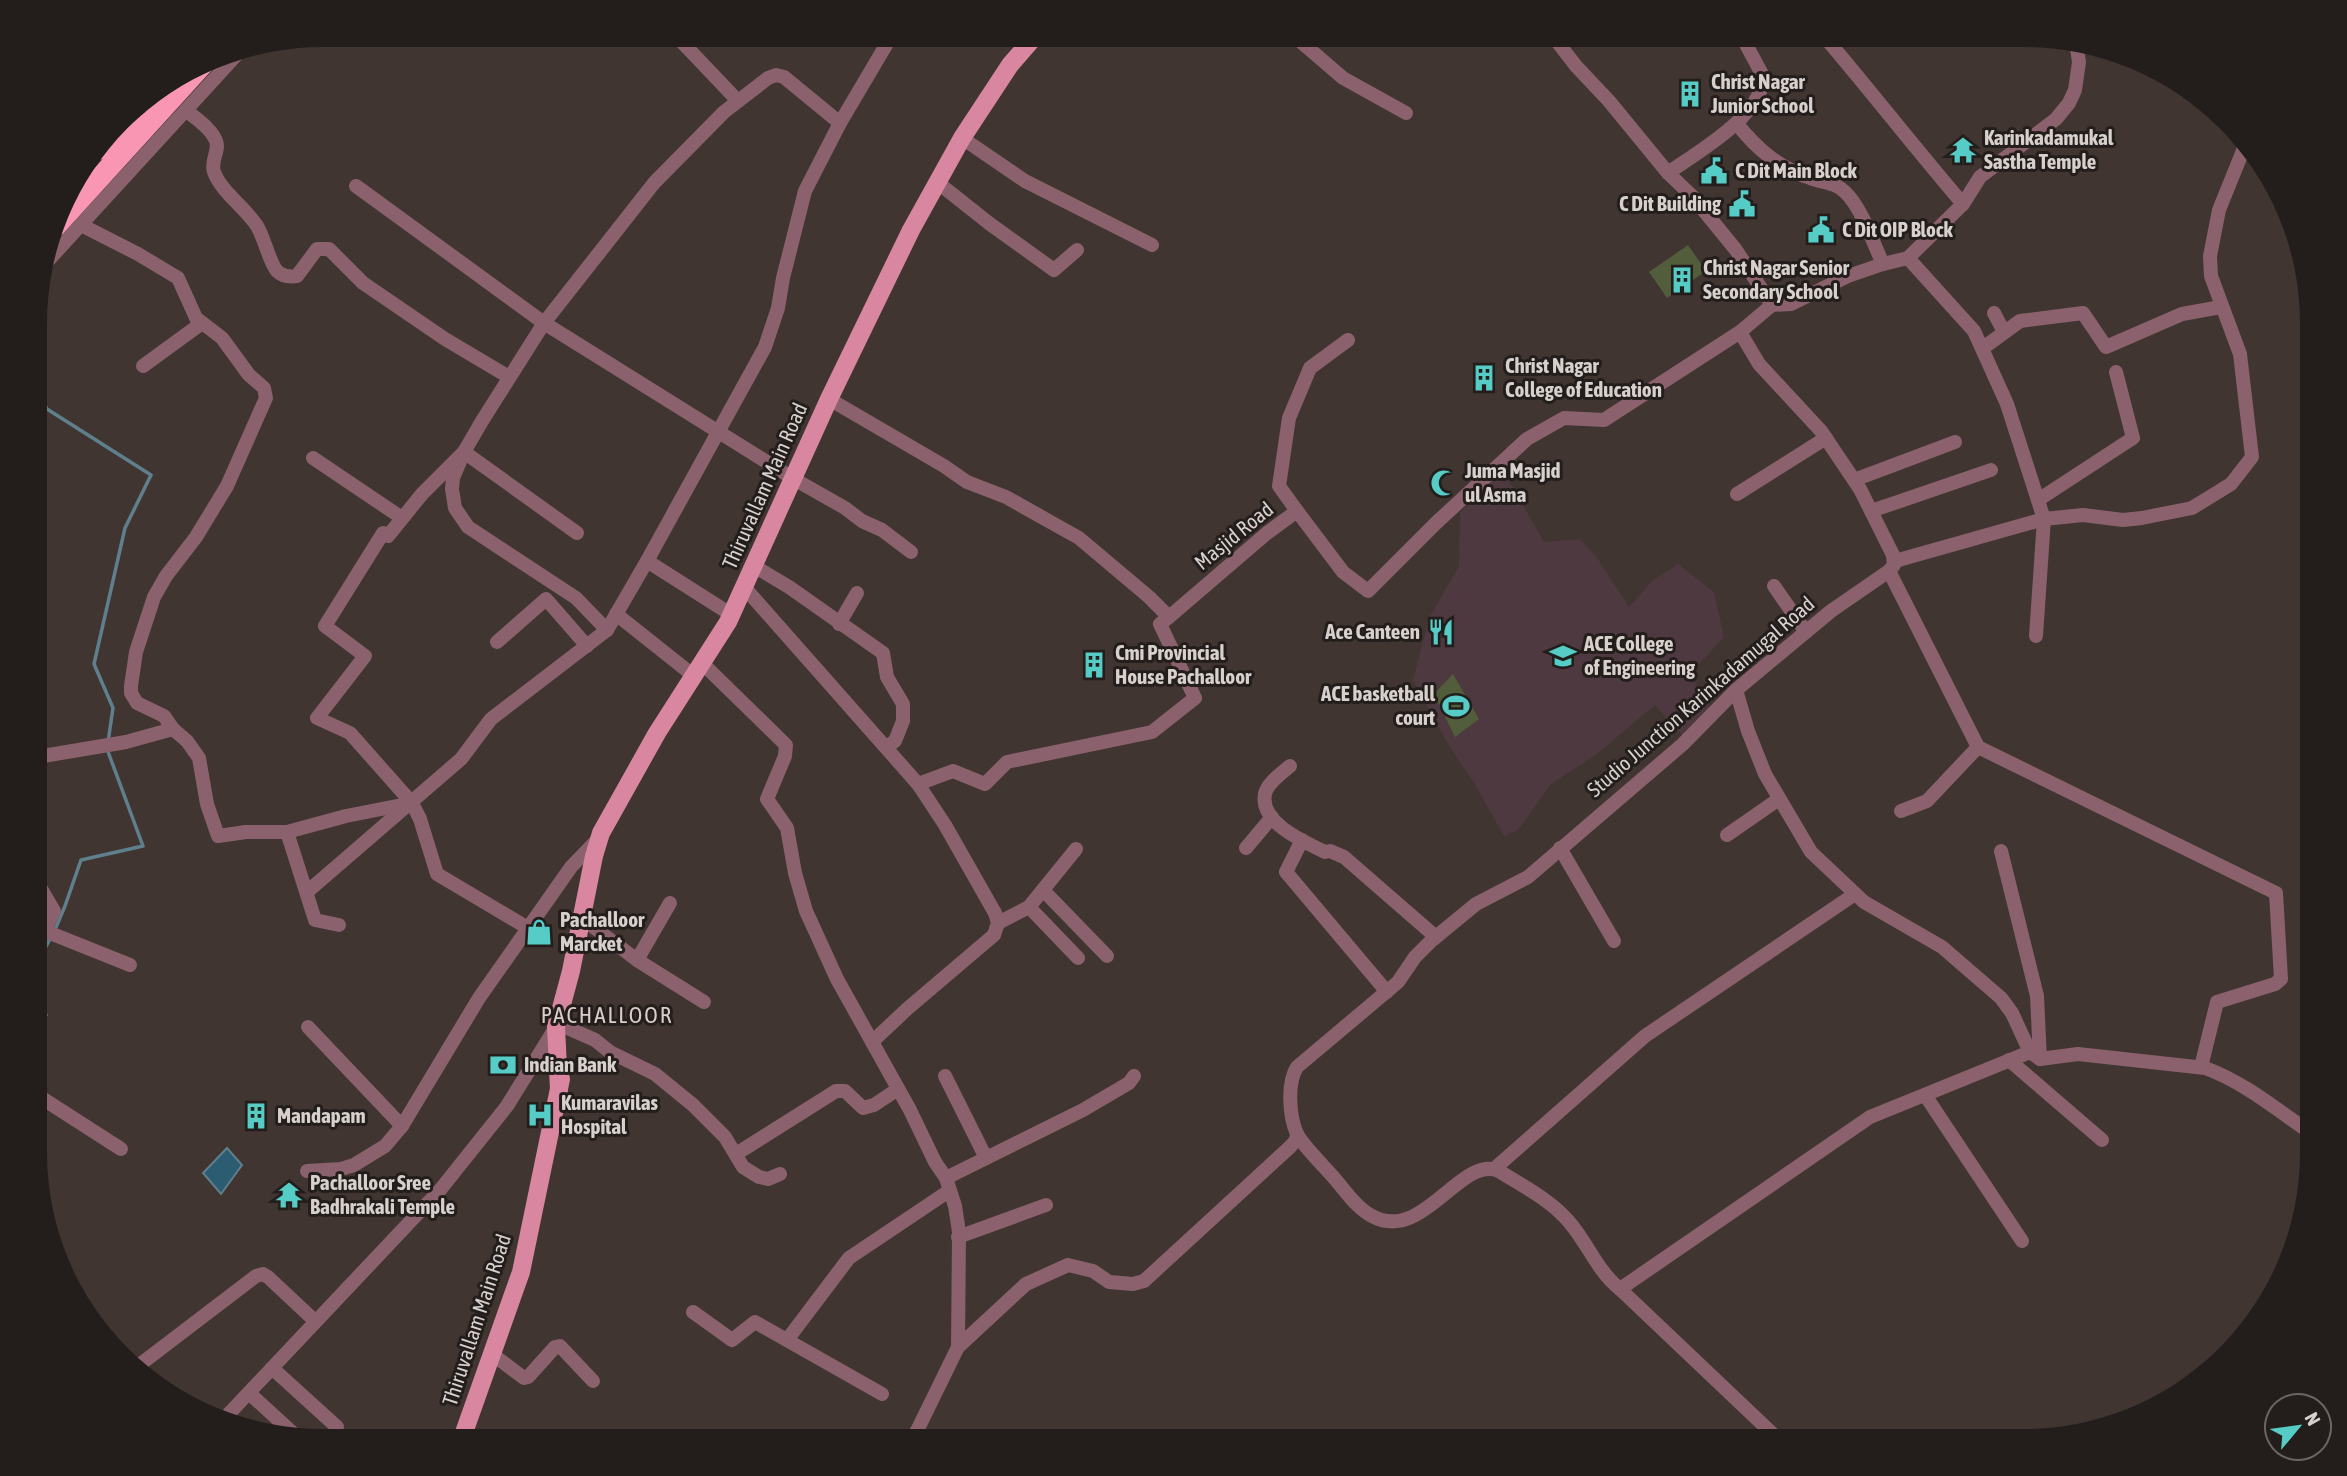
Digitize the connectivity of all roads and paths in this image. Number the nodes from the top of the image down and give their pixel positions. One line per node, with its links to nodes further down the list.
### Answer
1 (687, 47): 11 (street)
2 (884, 47): 14 (street)
3 (1026, 47): 16 (main road, Thiruvallam Main Road)
4 (1307, 47): 13 (street)
5 (1561, 47): 18 (street)
6 (1748, 47): 15 (street)
7 (1833, 47): 21 (street)
8 (2079, 53): 21 (street)
9 (227, 65): 12 (street)
10 (185, 84): 22 (highway)
11 (738, 101): 14 (street); 32 (street)
12 (186, 110): 23 (street); 40 (street)
13 (1406, 113)
14 (840, 123): 42 (street)
15 (1737, 124): 18 (street); 28 (street)
16 (962, 138): 19 (main road, Thiruvallam Main Road); 24 (street)
17 (2242, 154): 30 (street, Studio Junction Karinkadamugal Road)
18 (1668, 173): 29 (street)
19 (937, 183): 26 (street); 41 (main road, Thiruvallam Main Road)
20 (356, 186): 32 (street)
21 (1962, 204): 27 (street)
22 (73, 207)
23 (81, 225): 25 (street); 33 (street)
24 (1152, 245)
25 (57, 250)
26 (1077, 250)
27 (1908, 258): 28 (street); 37 (street)
28 (1883, 264): 29 (street)
29 (1772, 305): 34 (street)
30 (2221, 307): 35 (street); 55 (street, Studio Junction Karinkadamugal Road)
31 (1994, 313): 35 (street)
32 (544, 323): 40 (street); 42 (street)
33 (202, 324): 38 (street); 75 (street)
34 (1740, 332): 43 (street); 52 (street, Masjid Road)
35 (2004, 332): 37 (street)
36 (1348, 340): 52 (street)
37 (1983, 348): 51 (street)
38 (143, 366)
39 (2116, 372): 51 (street)
40 (509, 377): 45 (street)
41 (829, 399): 48 (main road, Thiruvallam Main Road); 66 (street)
42 (719, 431): 48 (street); 58 (street)
43 (1826, 438): 49 (street); 50 (street)
44 (1955, 442): 49 (street)
45 (464, 452): 54 (street); 56 (street); 68 (street)
46 (313, 458): 54 (street)
47 (1991, 470): 53 (street)
48 (794, 479): 57 (street); 59 (main road, Thiruvallam Main Road)
49 (1854, 480): 53 (street)
50 (1737, 494)
51 (2038, 500): 55 (street)
52 (1297, 511): 66 (street, Masjid Road)
53 (1871, 511): 60 (street)
54 (402, 518): 82 (street)
55 (2045, 519): 60 (street, Studio Junction Karinkadamugal Road); 70 (street)
56 (577, 534)
57 (911, 552)
58 (648, 561): 64 (street); 65 (street)
59 (754, 566): 62 (main road, Thiruvallam Main Road); 67 (street)
60 (1891, 566): 69 (street, Studio Junction Karinkadamugal Road); 77 (street)
61 (1774, 586): 69 (street)
62 (744, 587): 65 (main road, Thiruvallam Main Road); 76 (street)
63 (857, 593): 67 (street)
64 (616, 614): 68 (street); 73 (street)
65 (732, 615): 73 (main road, Thiruvallam Main Road)
66 (1169, 617): 80 (street)
67 (839, 624): 76 (street)
68 (607, 630): 72 (street)
69 (1806, 632): 74 (street, Studio Junction Karinkadamugal Road)
70 (2036, 636)
71 (497, 642): 72 (street)
72 (587, 646): 82 (street)
73 (698, 669): 87 (main road, Thiruvallam Main Road); 115 (street)
74 (1737, 690): 81 (street); 90 (street, Studio Junction Karinkadamugal Road)
75 (173, 729): 78 (street); 85 (street)
76 (886, 747): 80 (street)
77 (1978, 747): 83 (street); 118 (street)
78 (47, 755)
79 (1290, 765): 84 (street)
80 (918, 784): 100 (street)
81 (1779, 799): 86 (street); 95 (street)
82 (412, 803): 85 (street); 94 (street); 103 (street)
83 (1901, 811)
84 (1272, 817): 88 (street); 89 (street)
85 (287, 832): 94 (street)
86 (1727, 835)
87 (599, 838): 99 (main road, Thiruvallam Main Road); 103 (street)
88 (1301, 840): 105 (street); 111 (street)
89 (1246, 848)
90 (1560, 848): 105 (street, Studio Junction Karinkadamugal Road); 106 (street)
91 (1076, 849): 93 (street)
92 (2001, 851): 116 (street)
93 (1043, 890): 98 (street); 107 (street)
94 (307, 892): 101 (street)
95 (1855, 894): 116 (street); 131 (street)
96 (47, 898): 102 (street)
97 (670, 903): 109 (street)
98 (1029, 907): 100 (street); 108 (street)
99 (583, 919): 109 (street); 114 (main road, Thiruvallam Main Road)
100 (998, 923): 115 (street)
101 (339, 925)
102 (47, 928)
103 (528, 929): 124 (street)
104 (47, 932): 110 (street)
105 (1436, 937): 111 (street, Studio Junction Karinkadamugal Road)
106 (1614, 941)
107 (1107, 956)
108 (1078, 958)
109 (637, 960): 112 (street)
110 (130, 965)
111 (1387, 992): 126 (street, Studio Junction Karinkadamugal Road)
112 (704, 1002)
113 (308, 1027): 124 (street)
114 (562, 1028): 129 (street); 140 (street); 143 (main road, Thiruvallam Main Road)
115 (873, 1042): 121 (street)
116 (2035, 1056): 117 (street); 118 (street)
117 (2009, 1060): 122 (street); 127 (street)
118 (2198, 1062): 125 (street)
119 (945, 1076): 130 (street)
120 (1134, 1076): 130 (street)
121 (898, 1088): 129 (street); 134 (street)
122 (1925, 1095): 137 (street); 138 (street)
123 (47, 1101): 128 (street)
124 (402, 1126): 132 (street)
125 (2300, 1126)
126 (1297, 1134): 131 (street); 142 (street)
127 (2102, 1140)
128 (121, 1149)
129 (736, 1154): 133 (street)
130 (986, 1158): 134 (street)
131 (1494, 1169): 138 (street)
132 (307, 1171)
133 (780, 1174)
134 (948, 1184): 136 (street); 141 (street)
135 (1046, 1205): 136 (street)
136 (958, 1237): 142 (street)
137 (2022, 1241)
138 (1620, 1289): 154 (street)
139 (693, 1312): 141 (street)
140 (315, 1321): 144 (street); 145 (street)
141 (787, 1340): 148 (street)
142 (958, 1347): 153 (street)
143 (492, 1354): 146 (street); 152 (main road, Thiruvallam Main Road)
144 (143, 1362)
145 (272, 1368): 147 (street); 151 (street)
146 (593, 1381)
147 (249, 1393): 149 (street); 150 (street)
148 (882, 1394)
149 (230, 1412)
150 (285, 1426)
151 (337, 1427)
152 (465, 1429)
153 (917, 1429)
154 (1767, 1429)

